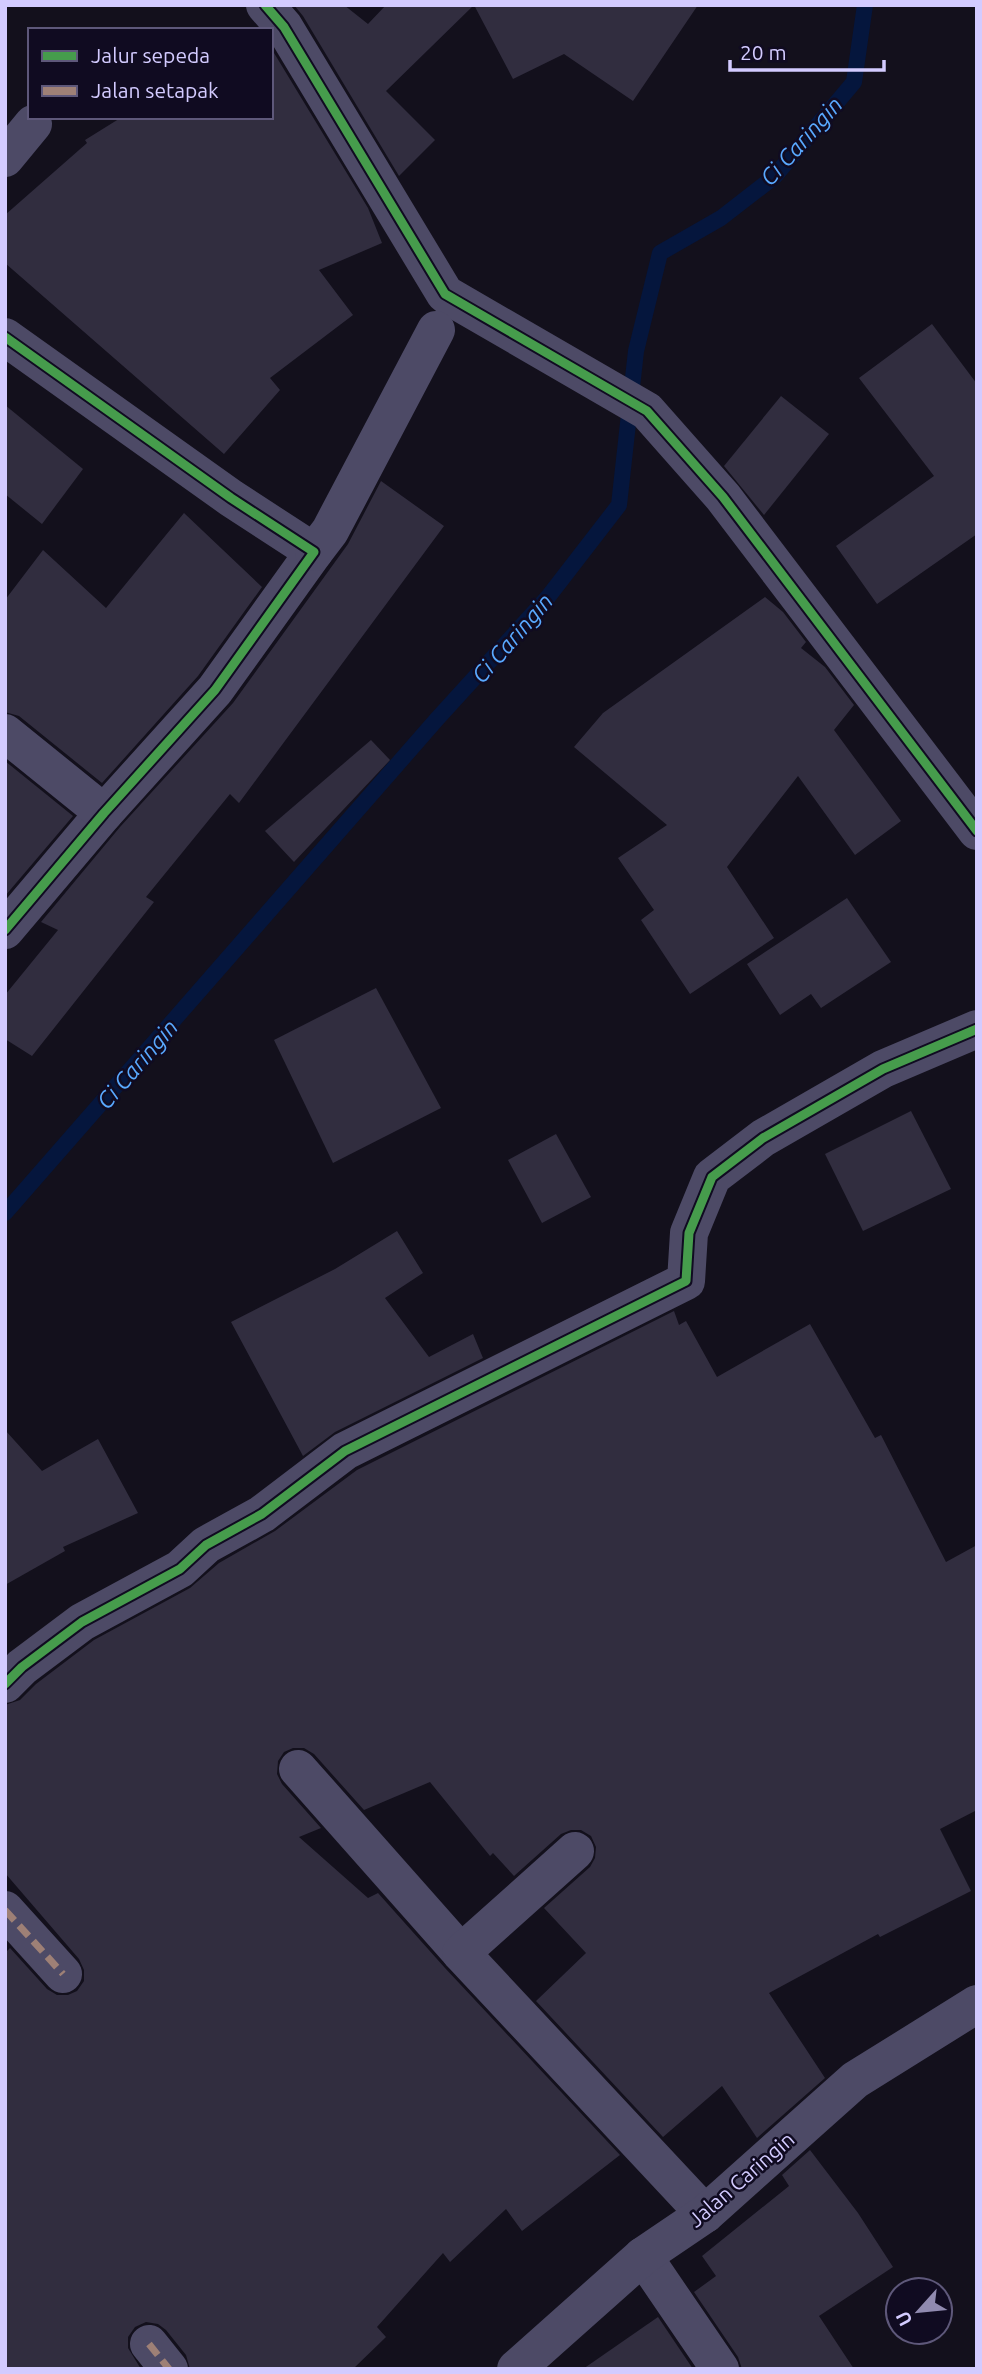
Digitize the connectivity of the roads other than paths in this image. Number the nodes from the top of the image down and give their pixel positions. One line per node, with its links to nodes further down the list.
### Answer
1 (265, 5): 9 (street)
2 (33, 124): 3 (street)
3 (5, 158)
4 (436, 330): 6 (street)
5 (5, 337): 6 (street)
6 (314, 552): 8 (street)
7 (5, 733): 8 (street)
8 (104, 813): 10 (street)
9 (977, 831)
10 (5, 930)
11 (977, 1029): 12 (street)
12 (5, 1684)
13 (298, 1769): 16 (street)
14 (575, 1850): 16 (street)
15 (5, 1910): 17 (street)
16 (461, 1953): 19 (street)
17 (62, 1974)
18 (977, 2004): 19 (street, Jalan Caringin)
19 (705, 2214): 20 (street, Jalan Caringin)
20 (643, 2256): 21 (street, Jalan Caringin); 22 (street)
21 (516, 2369)
22 (720, 2369)

